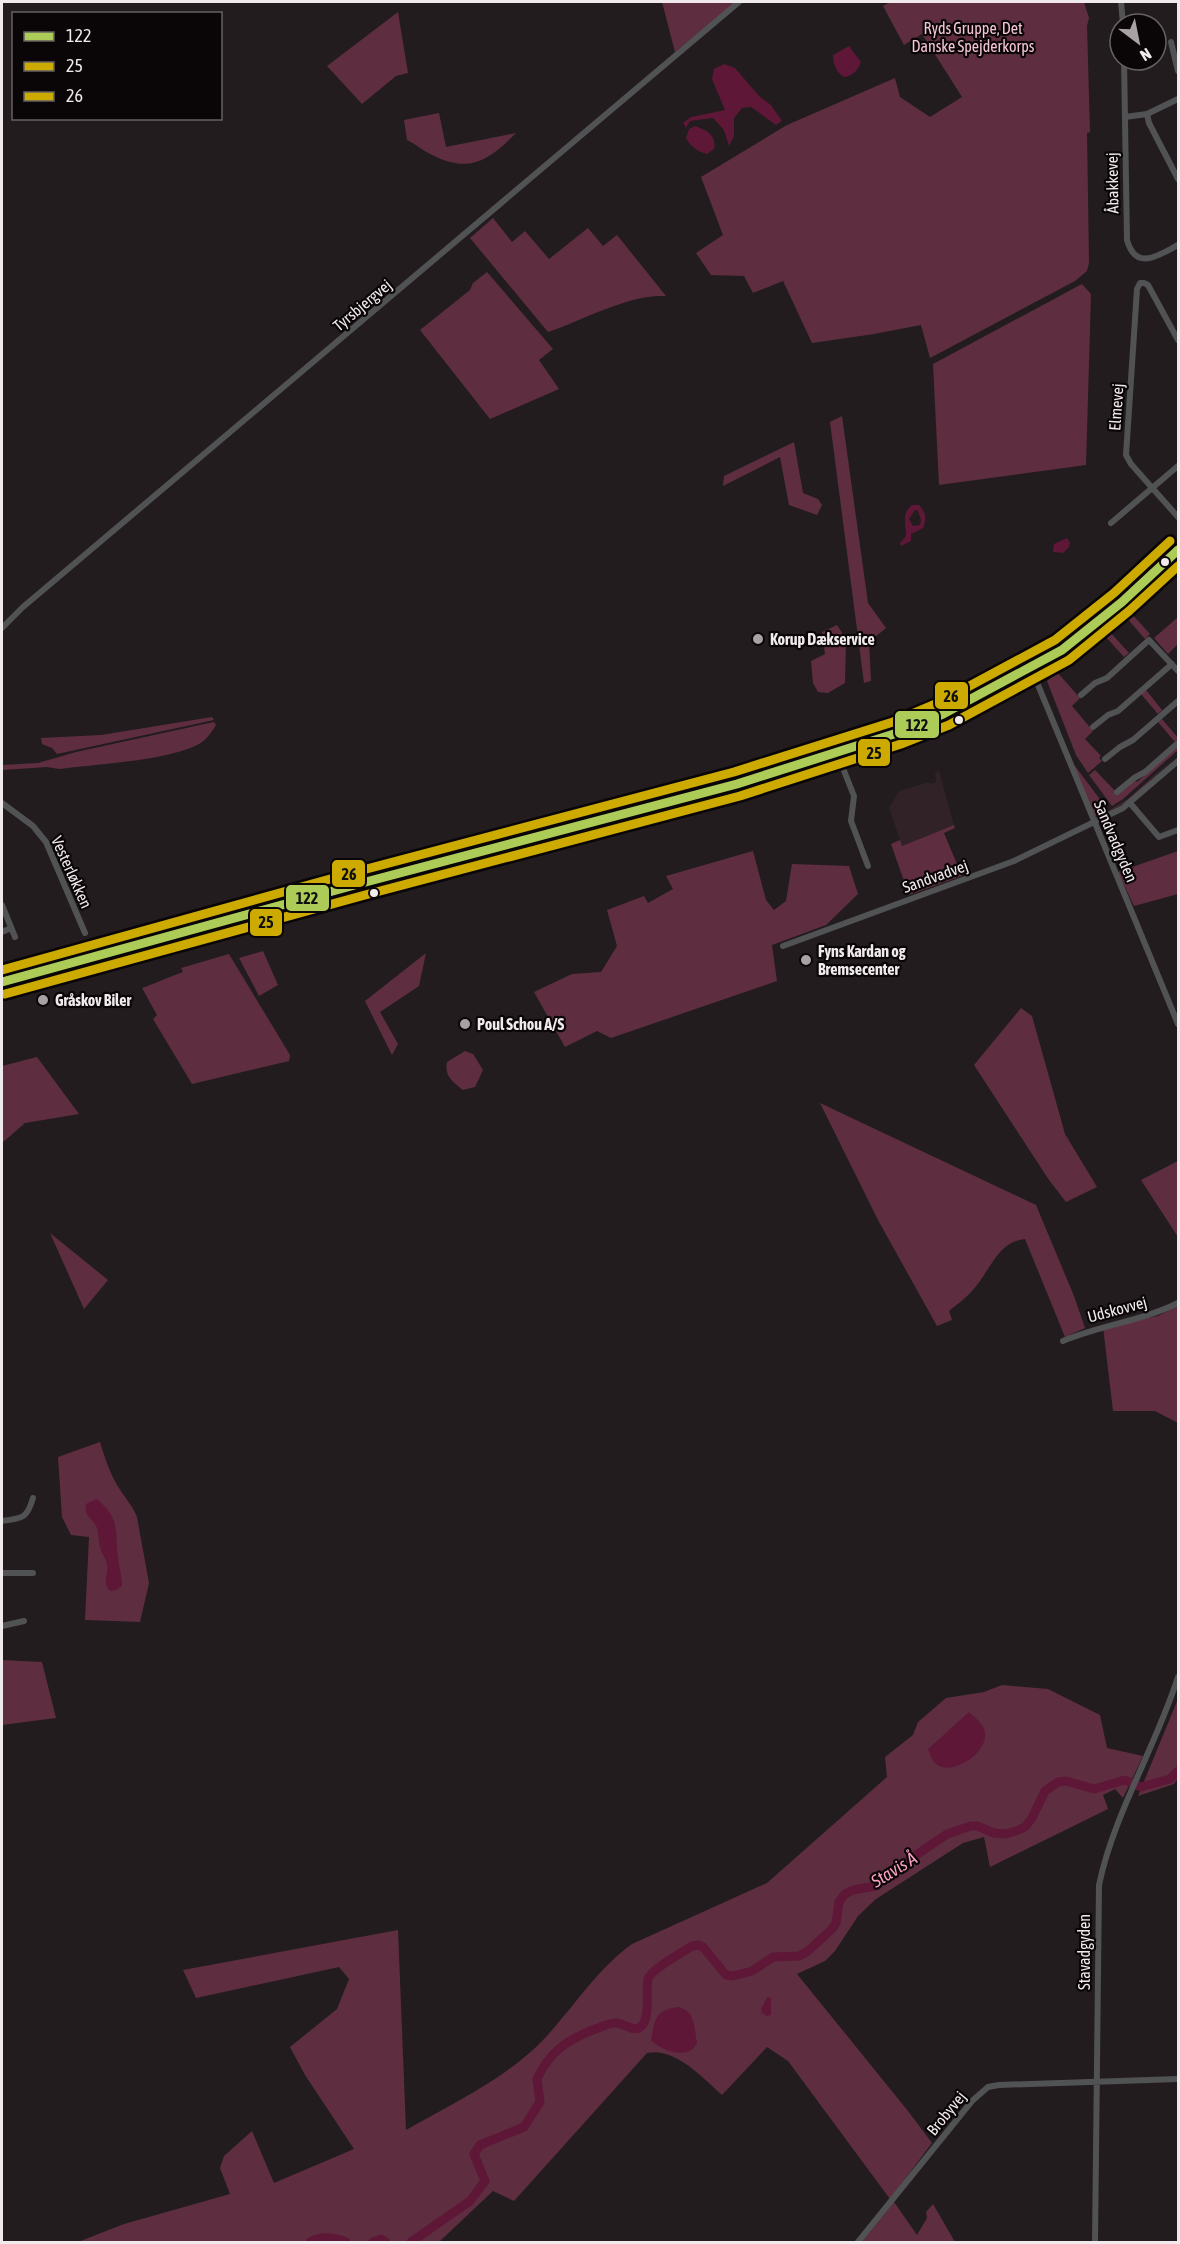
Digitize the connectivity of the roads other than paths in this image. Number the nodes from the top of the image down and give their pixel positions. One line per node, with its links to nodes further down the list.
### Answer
1 (739, 2): 16 (street, Tyrsbjergvej)
2 (1171, 42): 3 (street)
3 (1179, 71)
4 (1124, 72): 7 (street, Åbakkevej)
5 (1179, 99): 6 (street)
6 (1147, 114): 7 (street); 8 (street)
7 (1125, 117): 9 (street, Åbakkevej)
8 (1179, 179)
9 (1179, 245)
10 (1179, 340): 12 (street, Elmevej)
11 (1179, 466): 12 (street)
12 (1152, 488): 13 (street, Elmevej); 14 (street)
13 (1179, 517)
14 (1111, 523)
15 (1179, 550): 18 (main road)
16 (2, 628)
17 (1172, 664): 19 (street); 20 (street); 22 (street)
18 (1031, 668): 24 (main road); 30 (street, Sandvadgyden)
19 (1179, 671)
20 (1081, 695)
21 (1179, 700): 25 (street)
22 (1093, 728)
23 (1179, 743): 27 (street)
24 (837, 753): 32 (street); 39 (main road)
25 (1105, 759)
26 (1179, 761): 29 (street, Sandvadvej)
27 (1117, 792)
28 (2, 803): 36 (street, Vesterløkken)
29 (1130, 803): 30 (street, Sandvadvej); 31 (street)
30 (1094, 823): 38 (street, Sandvadvej); 40 (street, Sandvadgyden)
31 (1179, 830)
32 (868, 866)
33 (2, 905): 34 (street)
34 (11, 928): 35 (street); 37 (street)
35 (2, 932)
36 (85, 933)
37 (15, 937)
38 (783, 946)
39 (2, 982)
40 (1179, 1024)
41 (1179, 1304): 42 (street, Udskovvej)
42 (1063, 1341)
43 (33, 1498): 44 (street)
44 (2, 1521)
45 (33, 1573): 46 (street)
46 (2, 1574)
47 (24, 1622): 48 (street)
48 (2, 1626)
49 (1179, 1677): 51 (street, Stavadgyden)
50 (1179, 2079): 51 (street, Brobyvej)
51 (1096, 2082): 52 (street, Brobyvej); 53 (street, Stavadgyden)
52 (858, 2242)
53 (1095, 2242)

